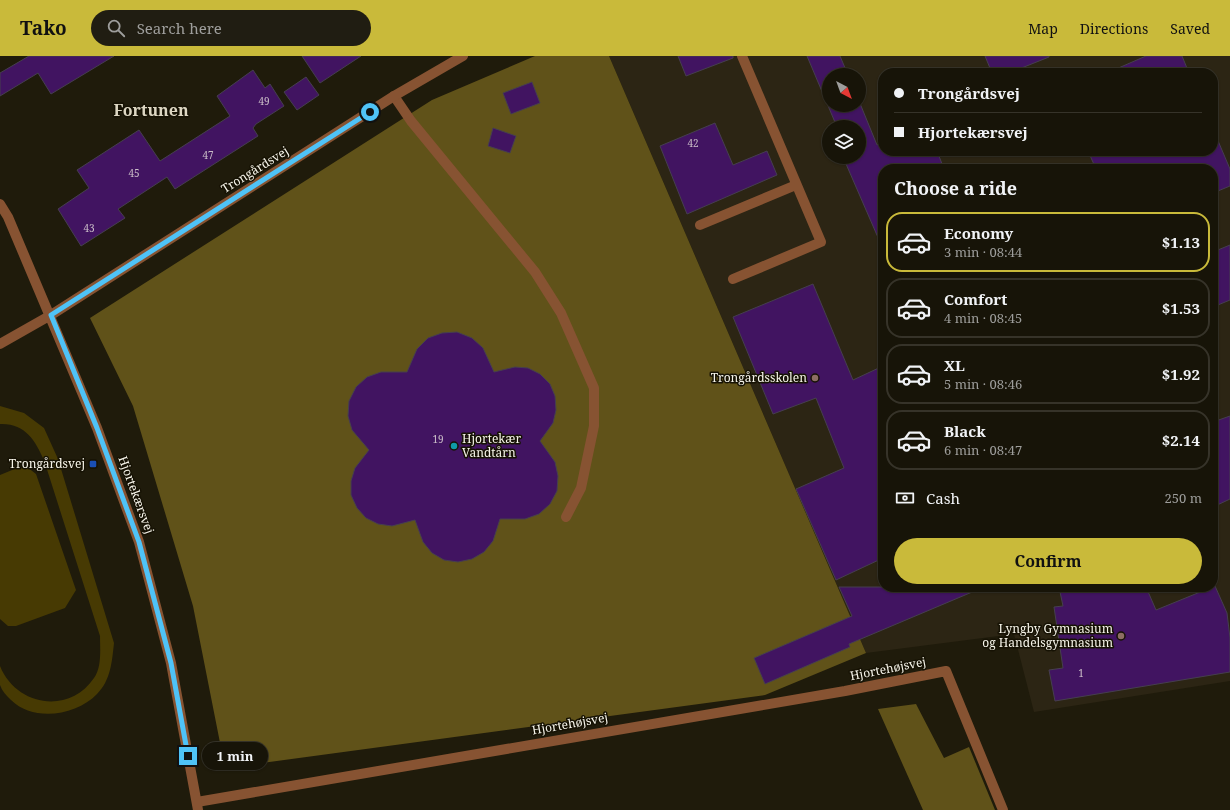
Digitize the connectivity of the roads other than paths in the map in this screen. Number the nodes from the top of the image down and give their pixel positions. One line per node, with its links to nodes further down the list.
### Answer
1 (463, 56): 3 (street, Trongårdsvej)
2 (742, 56): 4 (street)
3 (394, 96): 8 (street, Trongårdsvej); 10 (street)
4 (796, 184): 6 (street); 7 (street)
5 (0, 204): 8 (street, Hjortekærsvej)
6 (700, 225)
7 (733, 280)
8 (51, 315): 9 (street, Trongårdsvej); 11 (street, Hjortekærsvej)
9 (0, 344)
10 (566, 517)
11 (198, 806): 12 (street, Hjortehøjsvej)
12 (1003, 810)

